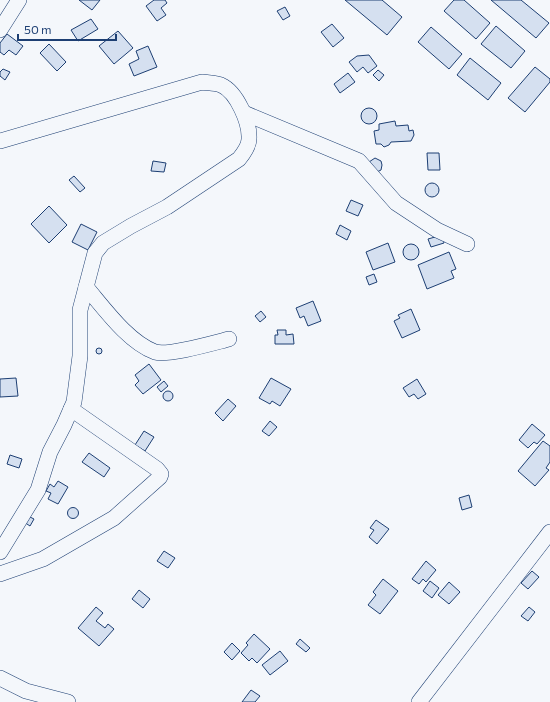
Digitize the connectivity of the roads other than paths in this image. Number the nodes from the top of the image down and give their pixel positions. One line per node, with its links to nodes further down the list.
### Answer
1 (19, 0): 2 (street)
2 (0, 30)
3 (244, 113): 4 (street); 5 (street); 6 (street)
4 (0, 141)
5 (466, 244)
6 (86, 287): 7 (street); 8 (street)
7 (230, 339)
8 (71, 409): 10 (street); 11 (street)
9 (550, 532): 14 (street)
10 (0, 552)
11 (0, 574)
12 (0, 678): 13 (street)
13 (68, 702)
14 (420, 702)

